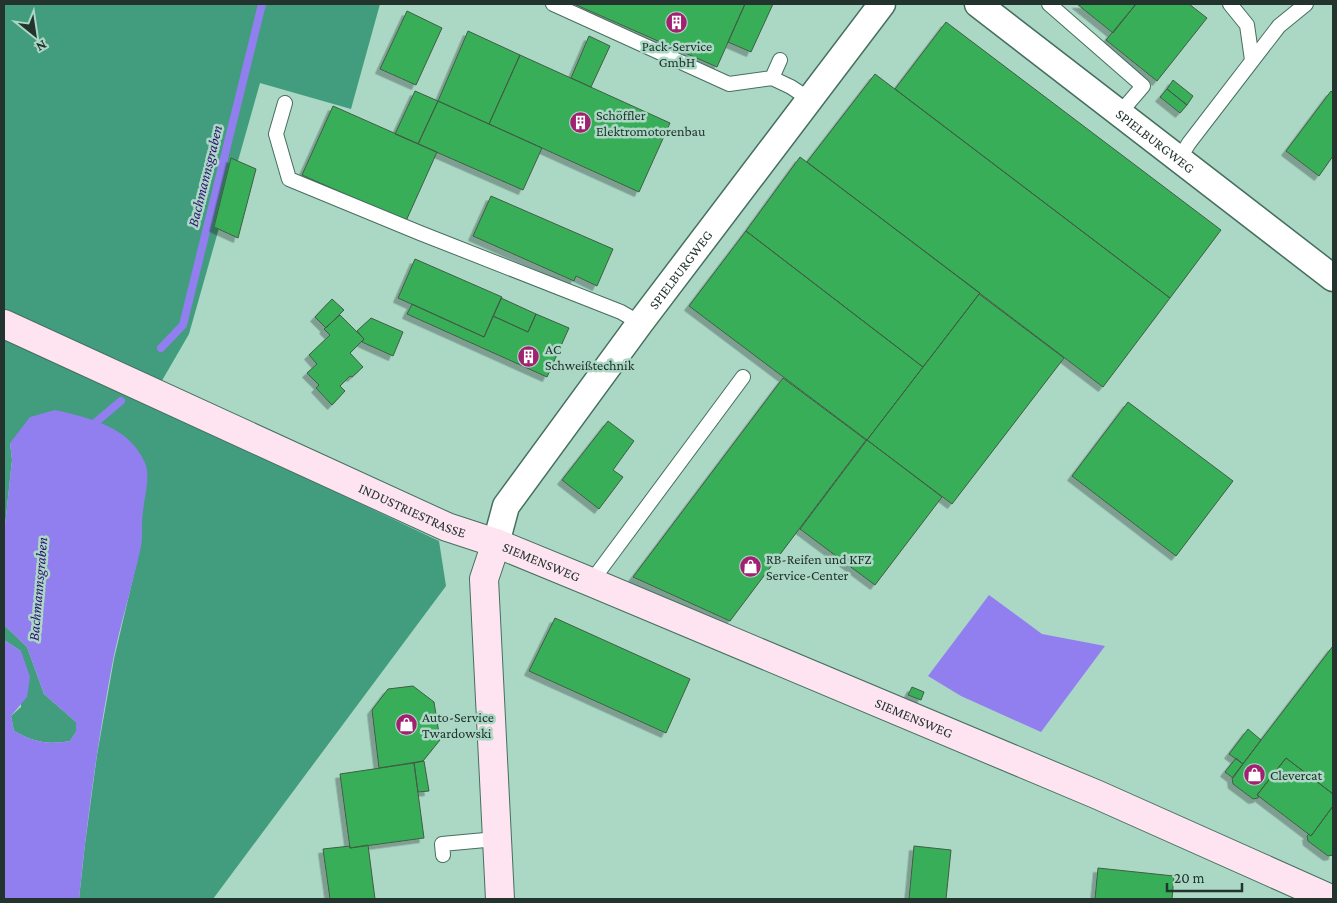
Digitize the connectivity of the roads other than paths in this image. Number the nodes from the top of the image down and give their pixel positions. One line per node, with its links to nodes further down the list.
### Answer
1 (553, 4): 9 (lane)
2 (882, 4): 10 (street, SPIELBURGWEG)
3 (1050, 4): 12 (lane)
4 (1230, 4): 8 (lane)
5 (1306, 4): 8 (lane)
6 (990, 7): 12 (street, SPIELBURGWEG)
7 (780, 60): 9 (lane)
8 (1252, 60): 13 (lane)
9 (772, 78): 10 (lane)
10 (809, 99): 15 (street, SPIELBURGWEG)
11 (285, 103): 15 (lane)
12 (1119, 114): 13 (street, SPIELBURGWEG)
13 (1179, 159): 14 (street, SPIELBURGWEG)
14 (1333, 278)
15 (640, 323): 18 (street, SPIELBURGWEG)
16 (4, 324): 18 (street, INDUSTRIESTRASSE)
17 (743, 377): 19 (lane)
18 (496, 543): 19 (street, SIEMENSWEG); 20 (street)
19 (591, 582): 24 (street, SIEMENSWEG)
20 (496, 839): 21 (lane); 23 (street)
21 (443, 845)
22 (1333, 896): 24 (lane)
23 (500, 899)
24 (1331, 899)

